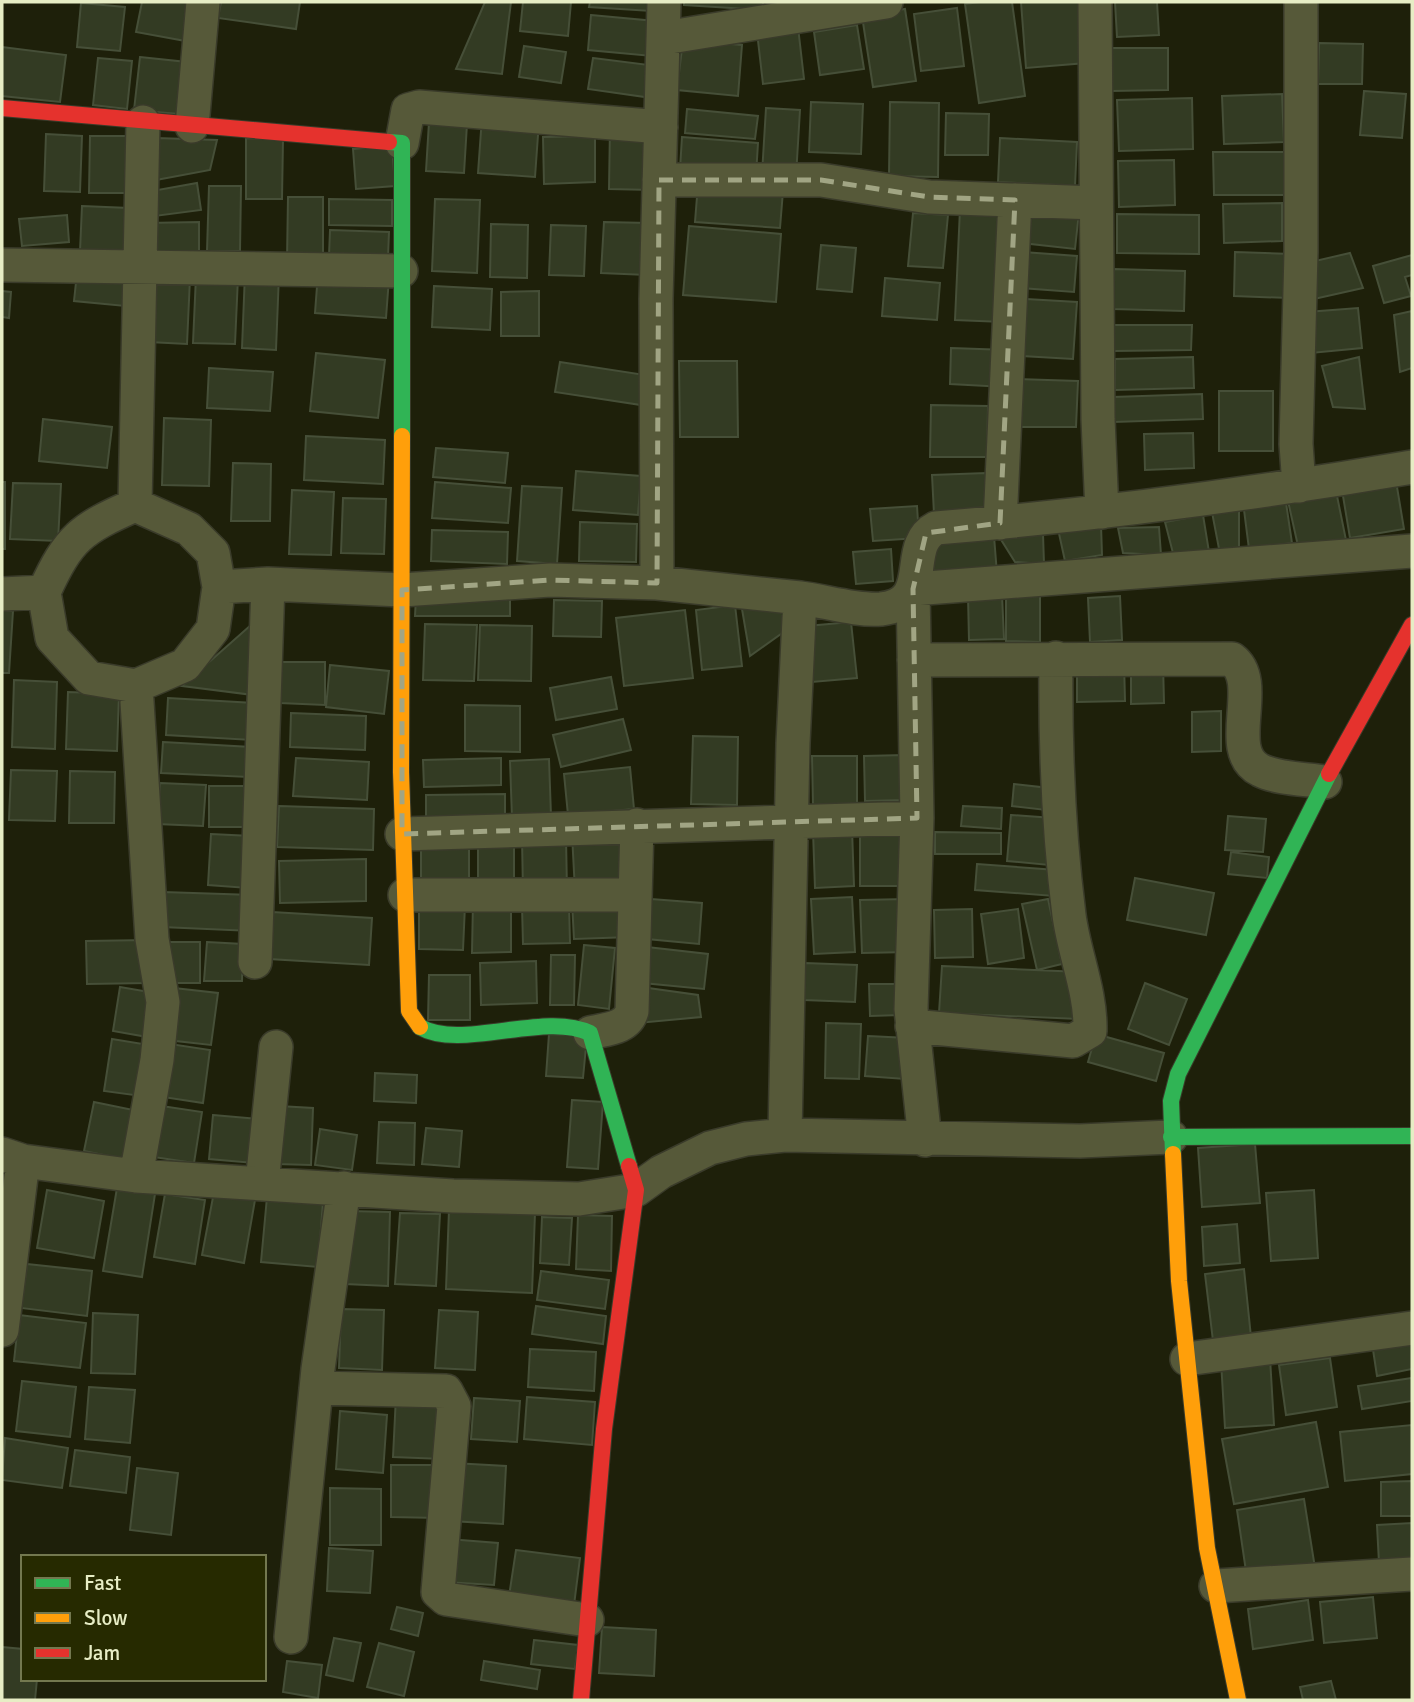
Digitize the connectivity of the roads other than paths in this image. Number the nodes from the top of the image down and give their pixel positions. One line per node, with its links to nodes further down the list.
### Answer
1 (203, 2): 9 (street)
2 (664, 2): 6 (street)
3 (886, 2): 6 (street)
4 (1095, 2): 14 (street)
5 (1301, 2): 19 (street)
6 (664, 38): 10 (street)
7 (2, 108): 8 (street)
8 (143, 122): 9 (street); 16 (street)
9 (192, 126): 11 (street)
10 (661, 127): 11 (street); 12 (street)
11 (402, 142): 17 (street)
12 (659, 180): 13 (street); 24 (street)
13 (1015, 201): 14 (street); 22 (street)
14 (1096, 203): 21 (street)
15 (2, 265): 16 (street)
16 (140, 268): 17 (street); 20 (street)
17 (401, 271): 28 (street)
18 (1412, 467): 19 (street)
19 (1299, 486): 21 (street)
20 (135, 505): 26 (street); 29 (street)
21 (1102, 512): 22 (street)
22 (1000, 523): 27 (street)
23 (1412, 551): 27 (street)
24 (657, 583): 28 (street); 31 (street)
25 (268, 584): 26 (street); 28 (street); 43 (street)
26 (219, 587): 35 (street)
27 (913, 589): 31 (street); 34 (street)
28 (402, 590): 40 (street)
29 (44, 592): 30 (street); 35 (street)
30 (2, 594)
31 (800, 598): 38 (street)
32 (1412, 625): 36 (street)
33 (1056, 659): 34 (street); 36 (street); 44 (street)
34 (914, 660): 37 (street)
35 (136, 686): 52 (street)
36 (1325, 782): 49 (street)
37 (917, 818): 38 (street); 44 (street)
38 (792, 819): 39 (street); 47 (street)
39 (638, 825): 40 (street); 42 (street)
40 (402, 834): 41 (street)
41 (405, 895): 42 (street); 45 (street)
42 (635, 895): 45 (street)
43 (255, 962)
44 (912, 1026): 50 (street)
45 (590, 1033): 55 (street)
46 (276, 1047): 53 (street)
47 (785, 1135): 50 (street); 55 (street)
48 (1412, 1136): 49 (street)
49 (1171, 1137): 50 (street); 58 (street)
50 (925, 1140)
51 (12, 1158): 52 (street); 57 (street)
52 (136, 1176): 53 (street)
53 (262, 1183): 54 (street)
54 (344, 1188): 55 (street); 59 (street)
55 (636, 1190): 62 (street)
56 (1412, 1328): 58 (street)
57 (2, 1330)
58 (1187, 1359): 61 (street)
59 (316, 1388): 62 (street); 63 (street)
60 (1412, 1574): 61 (street)
61 (1216, 1586): 65 (street)
62 (587, 1620): 64 (street)
63 (291, 1637)
64 (581, 1700)
65 (1238, 1700)

